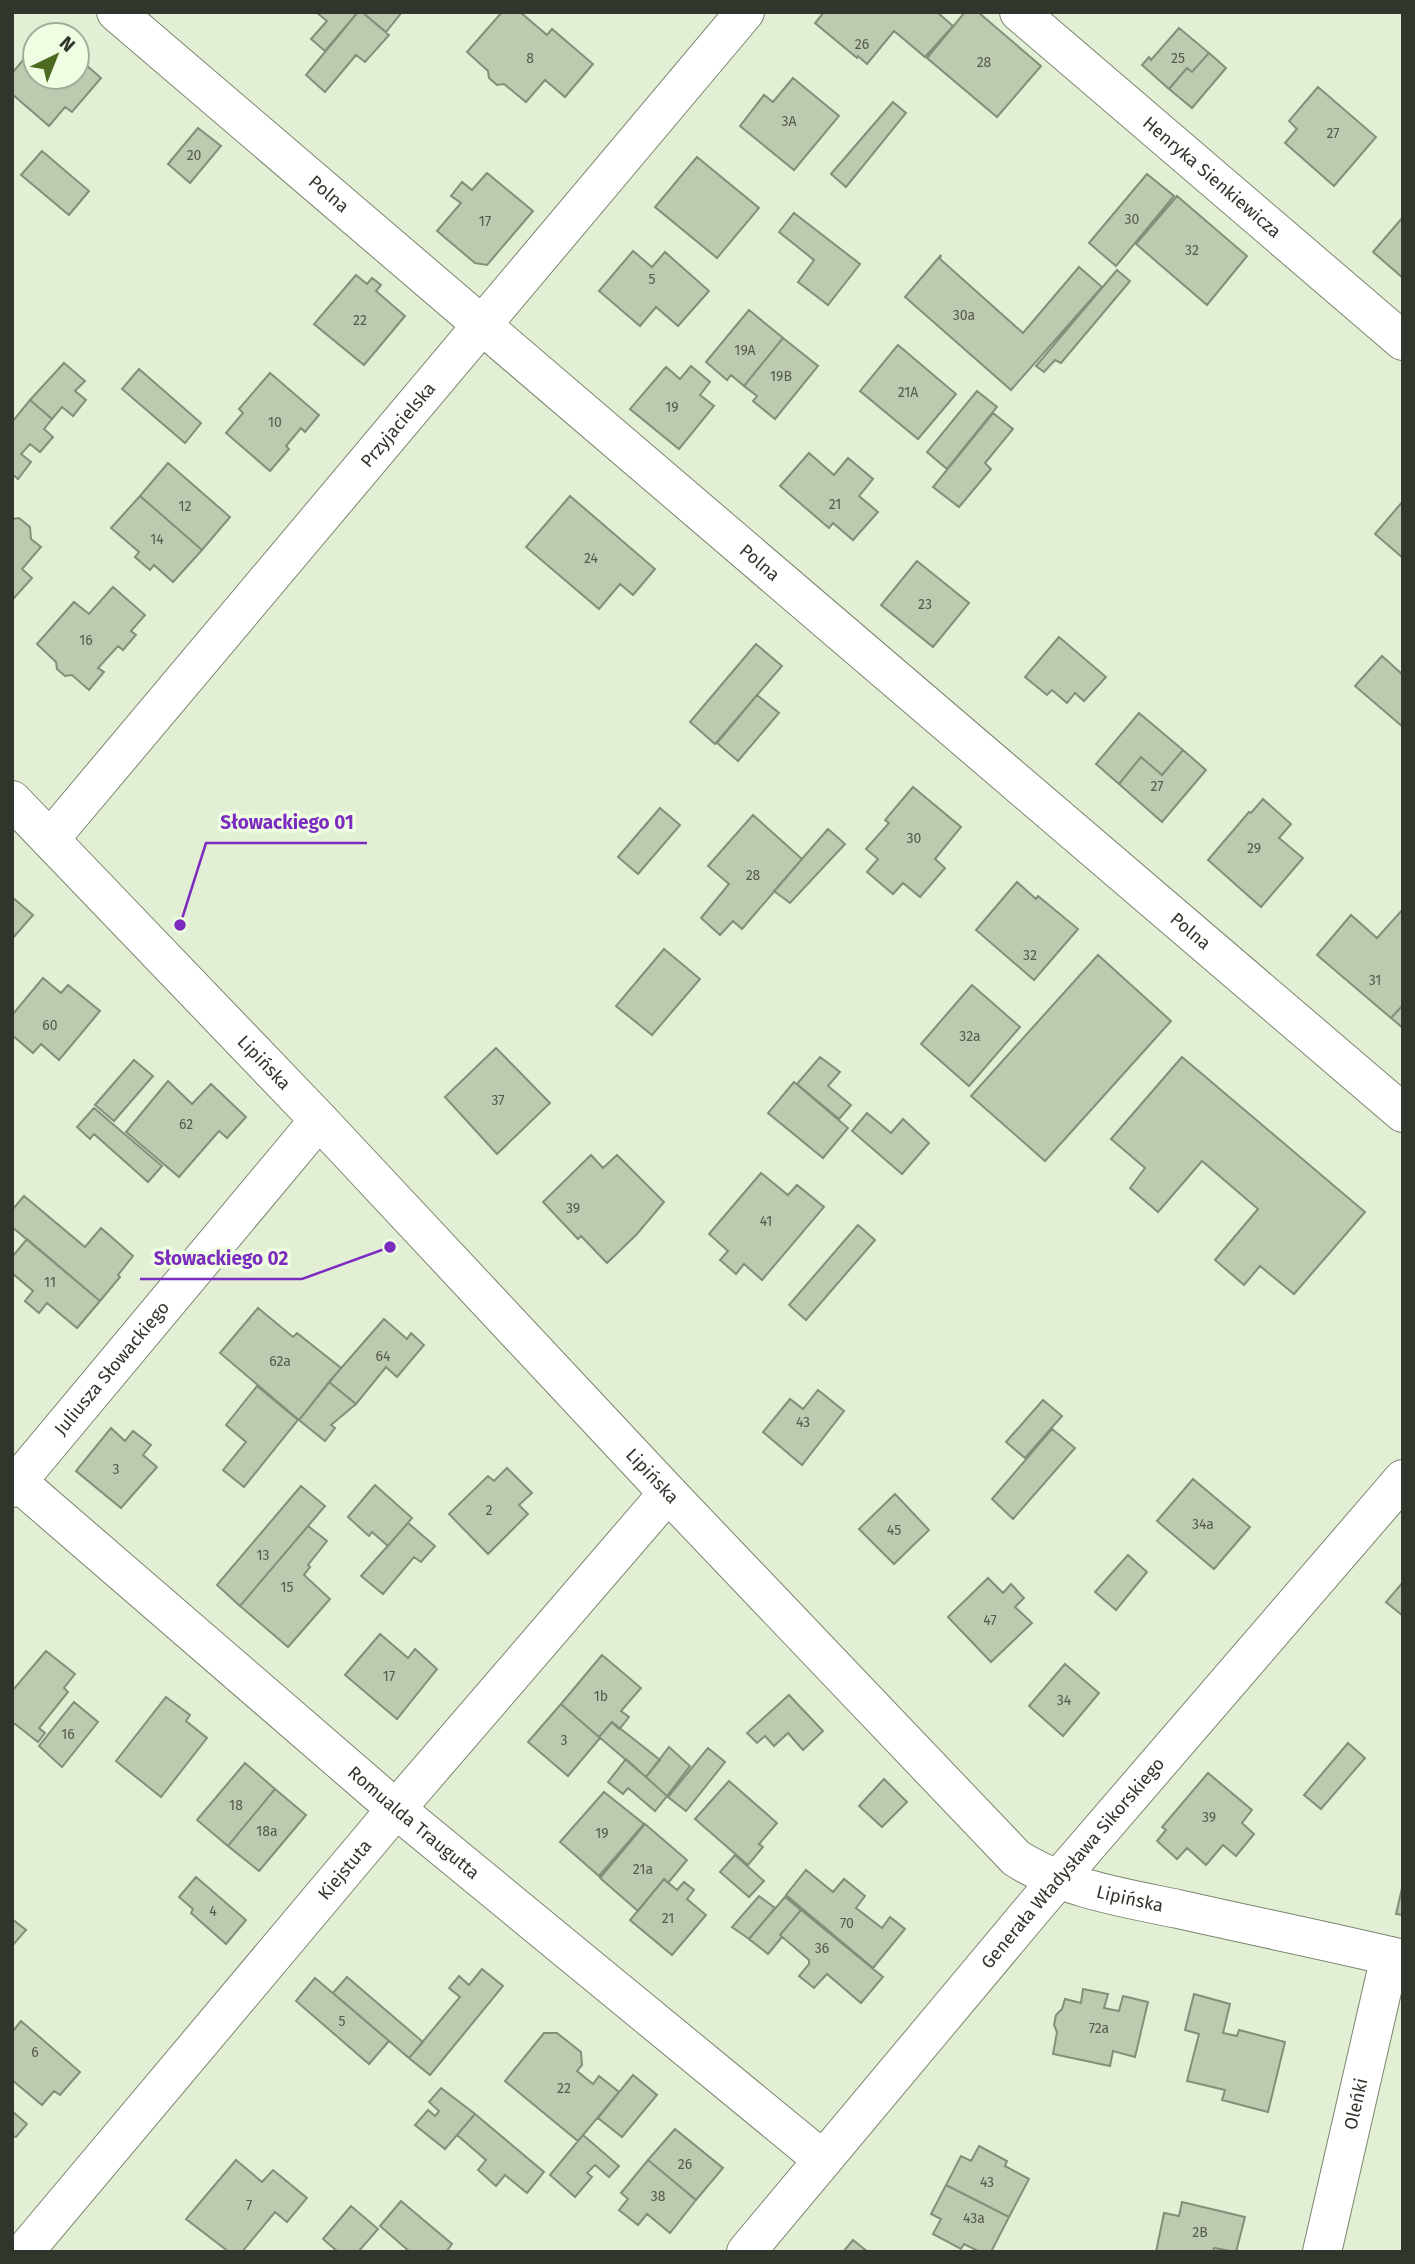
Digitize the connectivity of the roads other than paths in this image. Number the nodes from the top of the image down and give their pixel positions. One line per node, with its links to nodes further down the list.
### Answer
1 (116, 12): 4 (street, Polna)
2 (745, 12): 4 (street, Przyjacielska)
3 (1020, 12): 5 (street, Henryka Sienkiewicza)
4 (482, 325): 7 (street, Przyjacielska); 8 (street, Polna)
5 (1403, 341)
6 (12, 800): 7 (street, Lipińska)
7 (50, 839): 9 (street, Lipińska)
8 (1403, 1113)
9 (319, 1120): 11 (street, Juliusza Słowackiego); 12 (street, Lipińska)
10 (1403, 1479): 14 (street, Generała Władysława Sikorskiego)
11 (14, 1483): 13 (street, Romualda Traugutta)
12 (668, 1493): 13 (street, Kiejstuta); 14 (street, Lipińska)
13 (396, 1810): 16 (street, Romualda Traugutta); 17 (street, Kiejstuta)
14 (1059, 1880): 15 (street, Lipińska); 16 (street, Generała Władysława Sikorskiego)
15 (1396, 1958): 19 (street, Oleńki)
16 (823, 2160): 18 (street, Generała Władysława Sikorskiego)
17 (24, 2252)
18 (746, 2252)
19 (1322, 2252)

